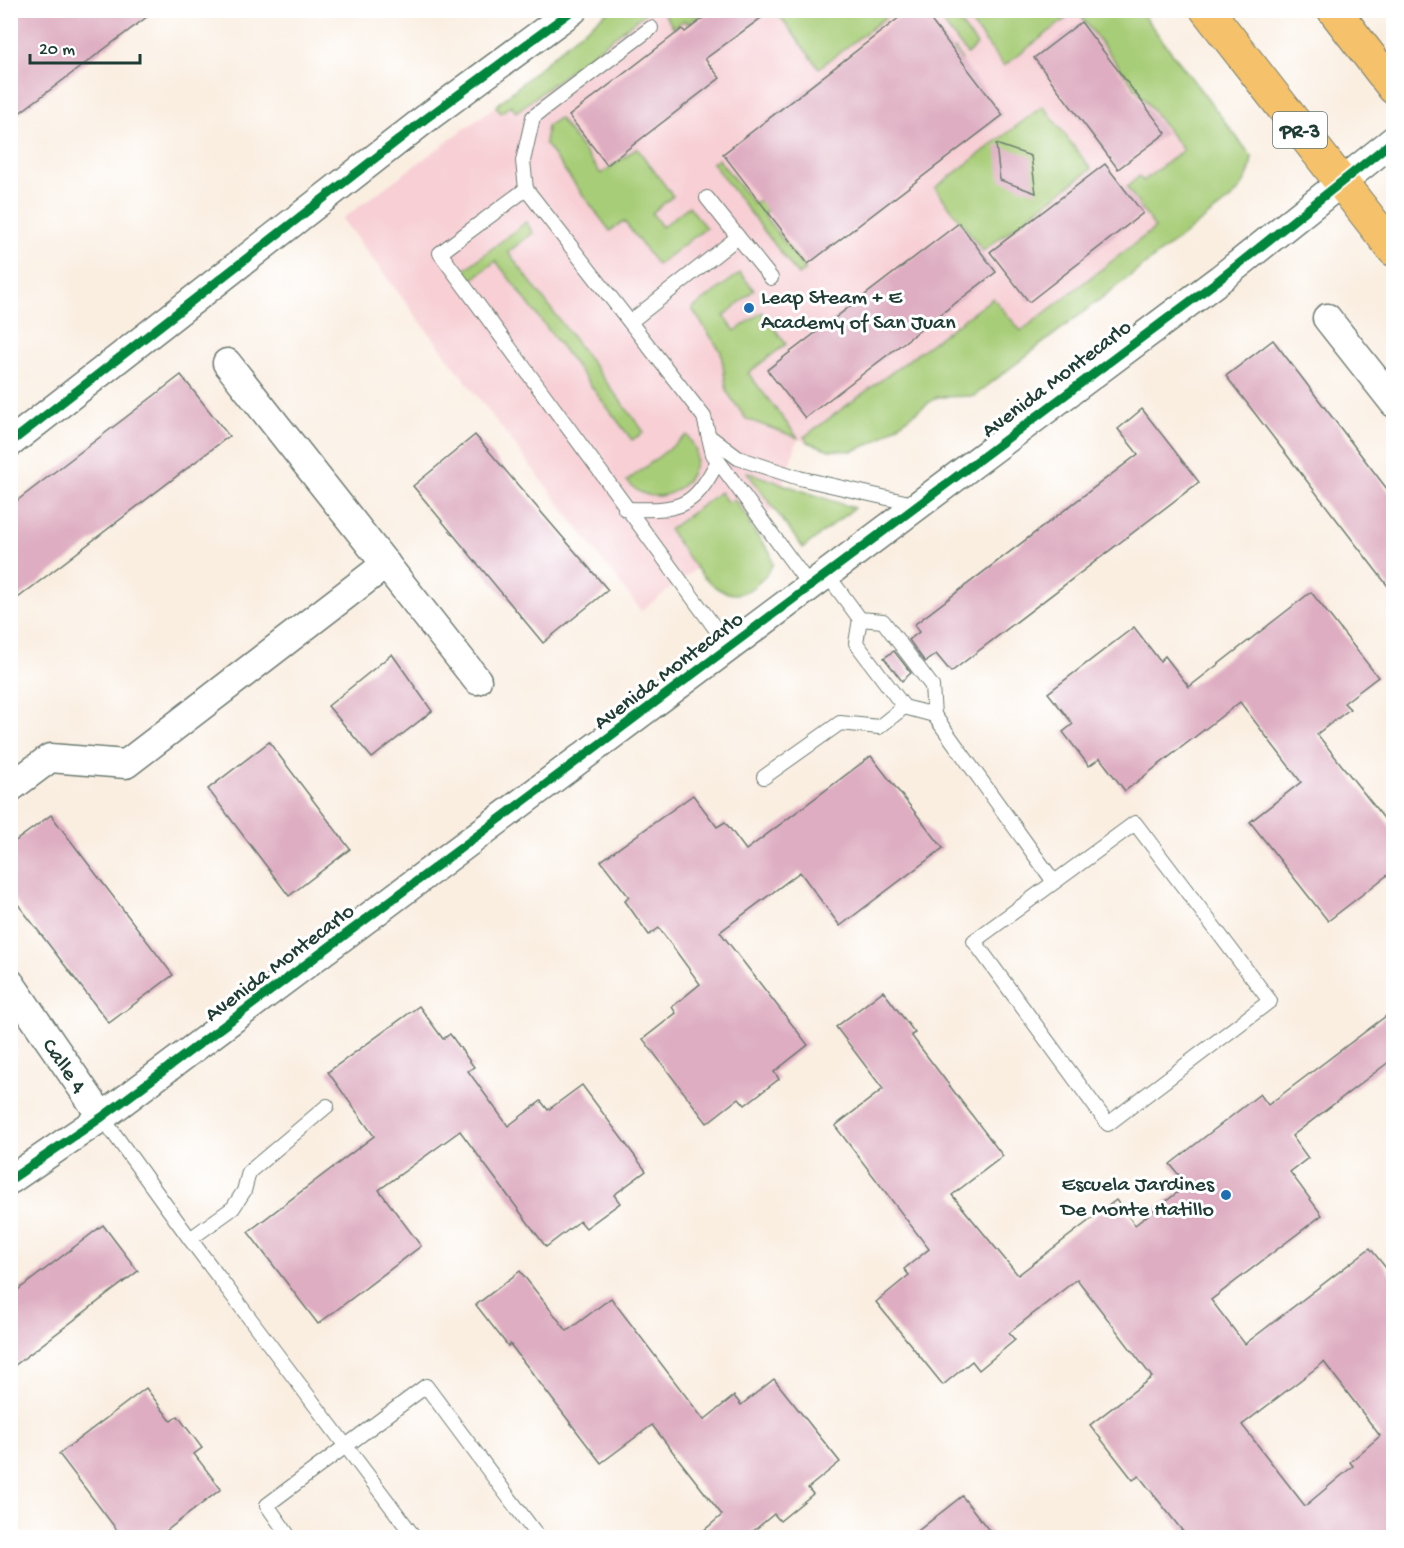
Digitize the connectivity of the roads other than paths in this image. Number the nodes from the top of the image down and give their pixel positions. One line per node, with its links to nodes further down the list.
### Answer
1 (573, 10): 18 (street)
2 (1207, 10): 7 (highway, PR-3)
3 (1334, 10): 5 (highway)
4 (651, 28): 8 (lane)
5 (1394, 88)
6 (1394, 140): 7 (street, Avenida Montecarlo)
7 (1339, 181): 11 (highway, PR-3); 20 (street, Avenida Montecarlo)
8 (526, 189): 14 (lane); 21 (lane)
9 (707, 198): 10 (lane)
10 (738, 237): 12 (lane); 14 (lane)
11 (1394, 250)
12 (771, 278)
13 (1327, 318): 16 (street)
14 (630, 322): 17 (lane)
15 (226, 363): 22 (street)
16 (1394, 403)
17 (710, 437): 19 (lane); 20 (lane)
18 (10, 443)
19 (718, 461): 21 (lane); 23 (lane)
20 (918, 505): 23 (street, Avenida Montecarlo)
21 (625, 509): 25 (lane)
22 (386, 564): 26 (street); 30 (street)
23 (818, 580): 24 (lane); 25 (street, Avenida Montecarlo)
24 (860, 619): 27 (lane); 28 (lane)
25 (729, 647): 34 (street, Avenida Montecarlo)
26 (477, 680)
27 (904, 707): 28 (lane); 29 (lane)
28 (933, 715): 31 (lane)
29 (764, 777)
30 (10, 788)
31 (1054, 882): 31 (lane)
32 (10, 982): 34 (street, Calle 4)
33 (327, 1106): 36 (lane)
34 (102, 1117): 35 (street, Avenida Montecarlo); 36 (lane)
35 (10, 1180)
36 (190, 1239): 37 (lane)
37 (347, 1445): 38 (lane); 39 (lane); 40 (lane)
38 (290, 1538)
39 (415, 1538)
40 (539, 1538)

